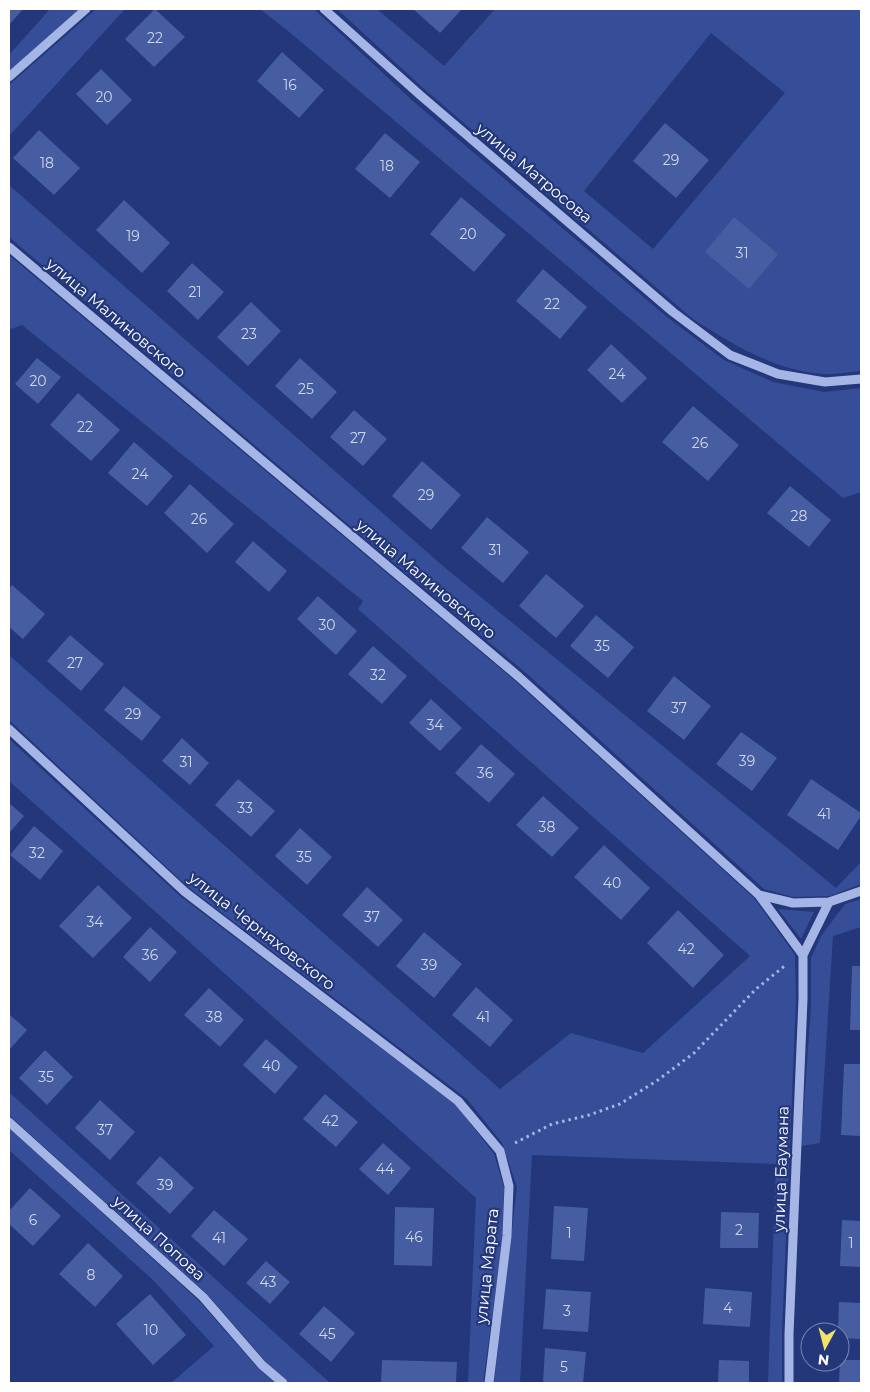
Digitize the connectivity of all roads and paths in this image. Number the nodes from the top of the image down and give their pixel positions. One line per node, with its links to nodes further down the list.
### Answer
1 (86, 9): 3 (street)
2 (324, 9): 5 (street, улица Матросова)
3 (9, 78)
4 (9, 247): 8 (street, улица Малиновского)
5 (861, 379)
6 (9, 729): 12 (street, улица Черняховского)
7 (861, 891): 9 (street)
8 (758, 895): 9 (street); 10 (street, улица Малиновского)
9 (829, 902): 10 (street)
10 (803, 955): 12 (path); 15 (street, улица Баумана)
11 (9, 1122): 13 (street, улица Попова)
12 (500, 1151): 14 (street, улица Марата)
13 (283, 1383)
14 (489, 1383)
15 (789, 1383)

